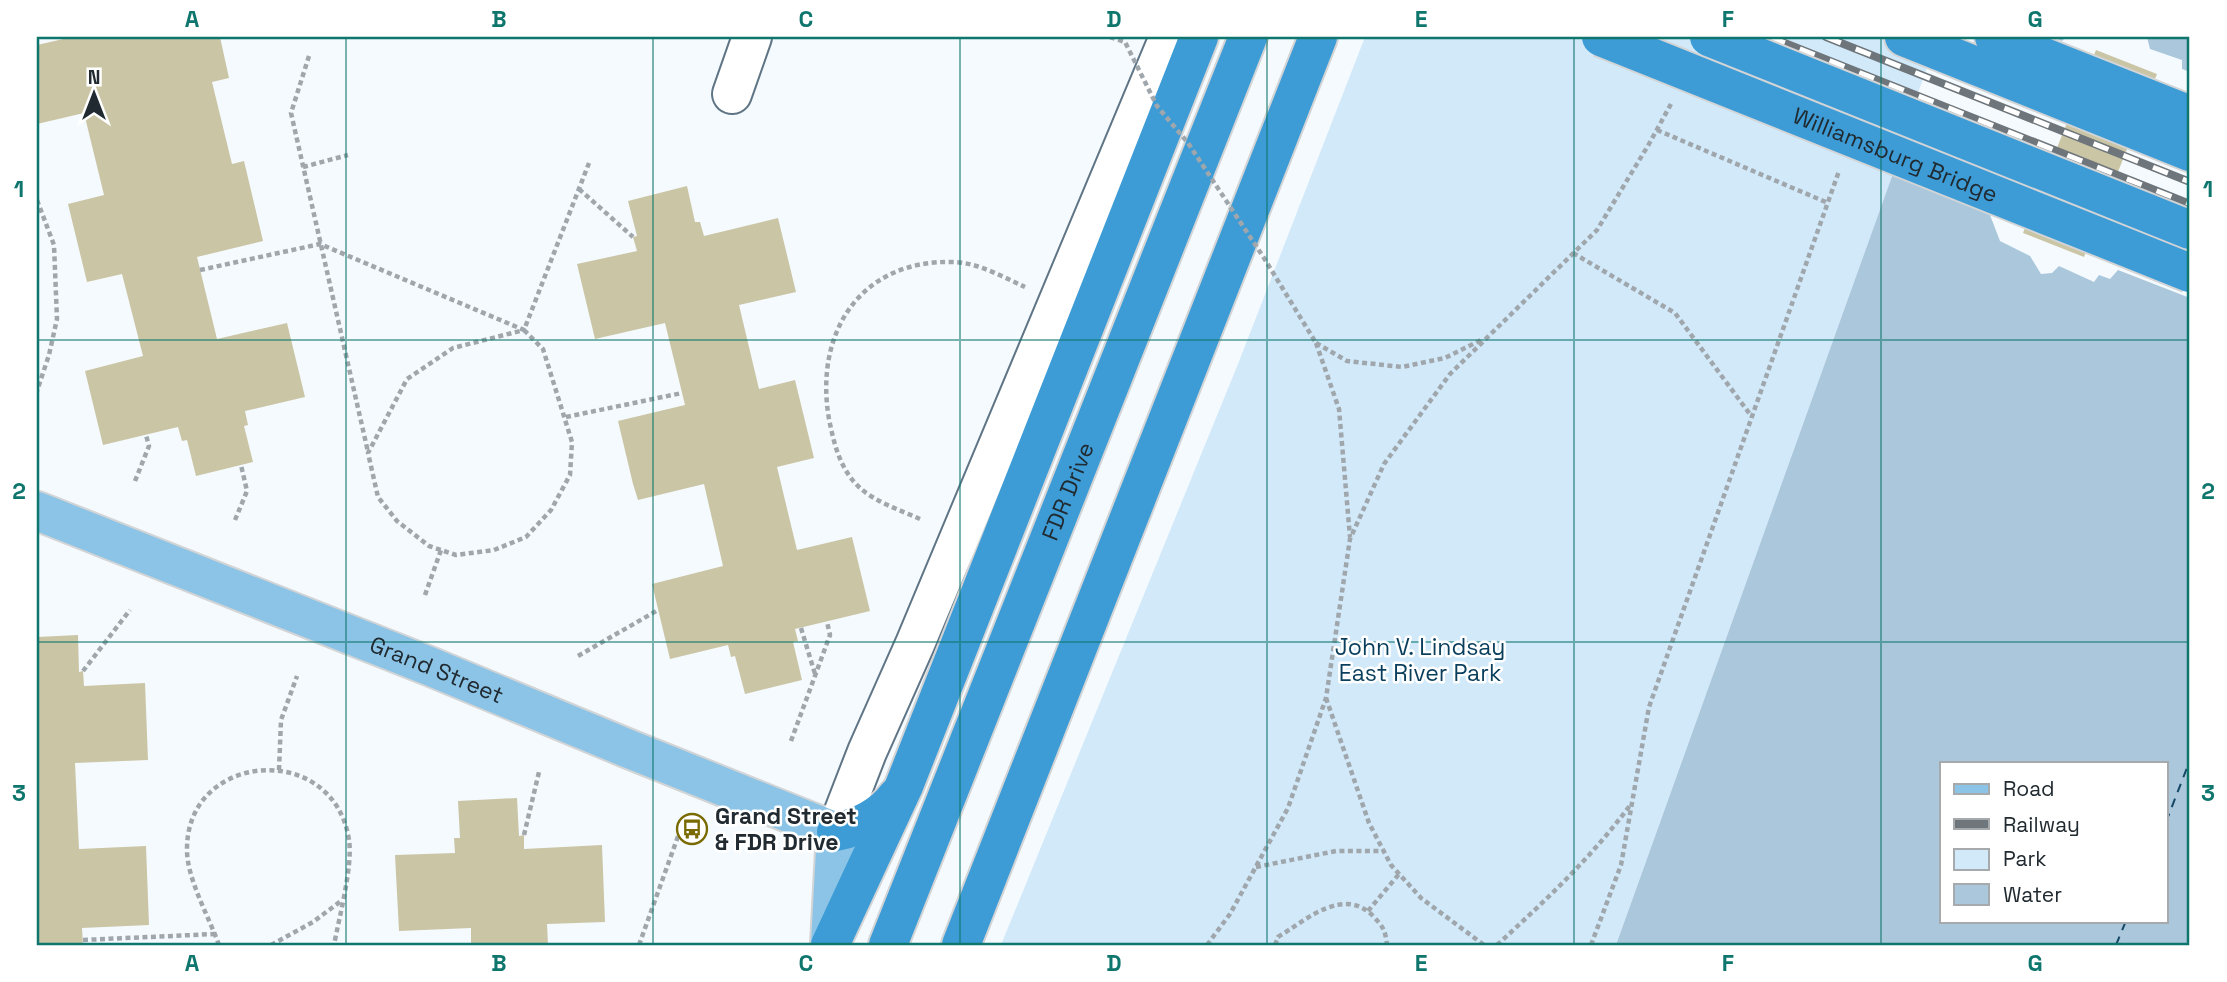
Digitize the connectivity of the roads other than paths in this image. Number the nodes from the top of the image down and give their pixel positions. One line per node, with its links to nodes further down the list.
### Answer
1 (752, 37): 10 (street)
2 (1169, 37): 17 (street)
3 (1199, 37): 16 (highway)
4 (1248, 37): 19 (highway, FDR Drive)
5 (1318, 37): 20 (highway)
6 (1601, 37): 14 (highway, Williamsburg Bridge, bridge)
7 (1709, 37): 13 (highway, Williamsburg Bridge, bridge)
8 (1904, 37): 12 (highway)
9 (1994, 37): 11 (highway)
10 (732, 94)
11 (2190, 115)
12 (2190, 152)
13 (2190, 230)
14 (2190, 273)
15 (37, 512): 17 (main road, Grand Street)
16 (904, 786): 17 (highway); 18 (highway)
17 (836, 831): 18 (main road)
18 (830, 945)
19 (888, 945)
20 (961, 945)

